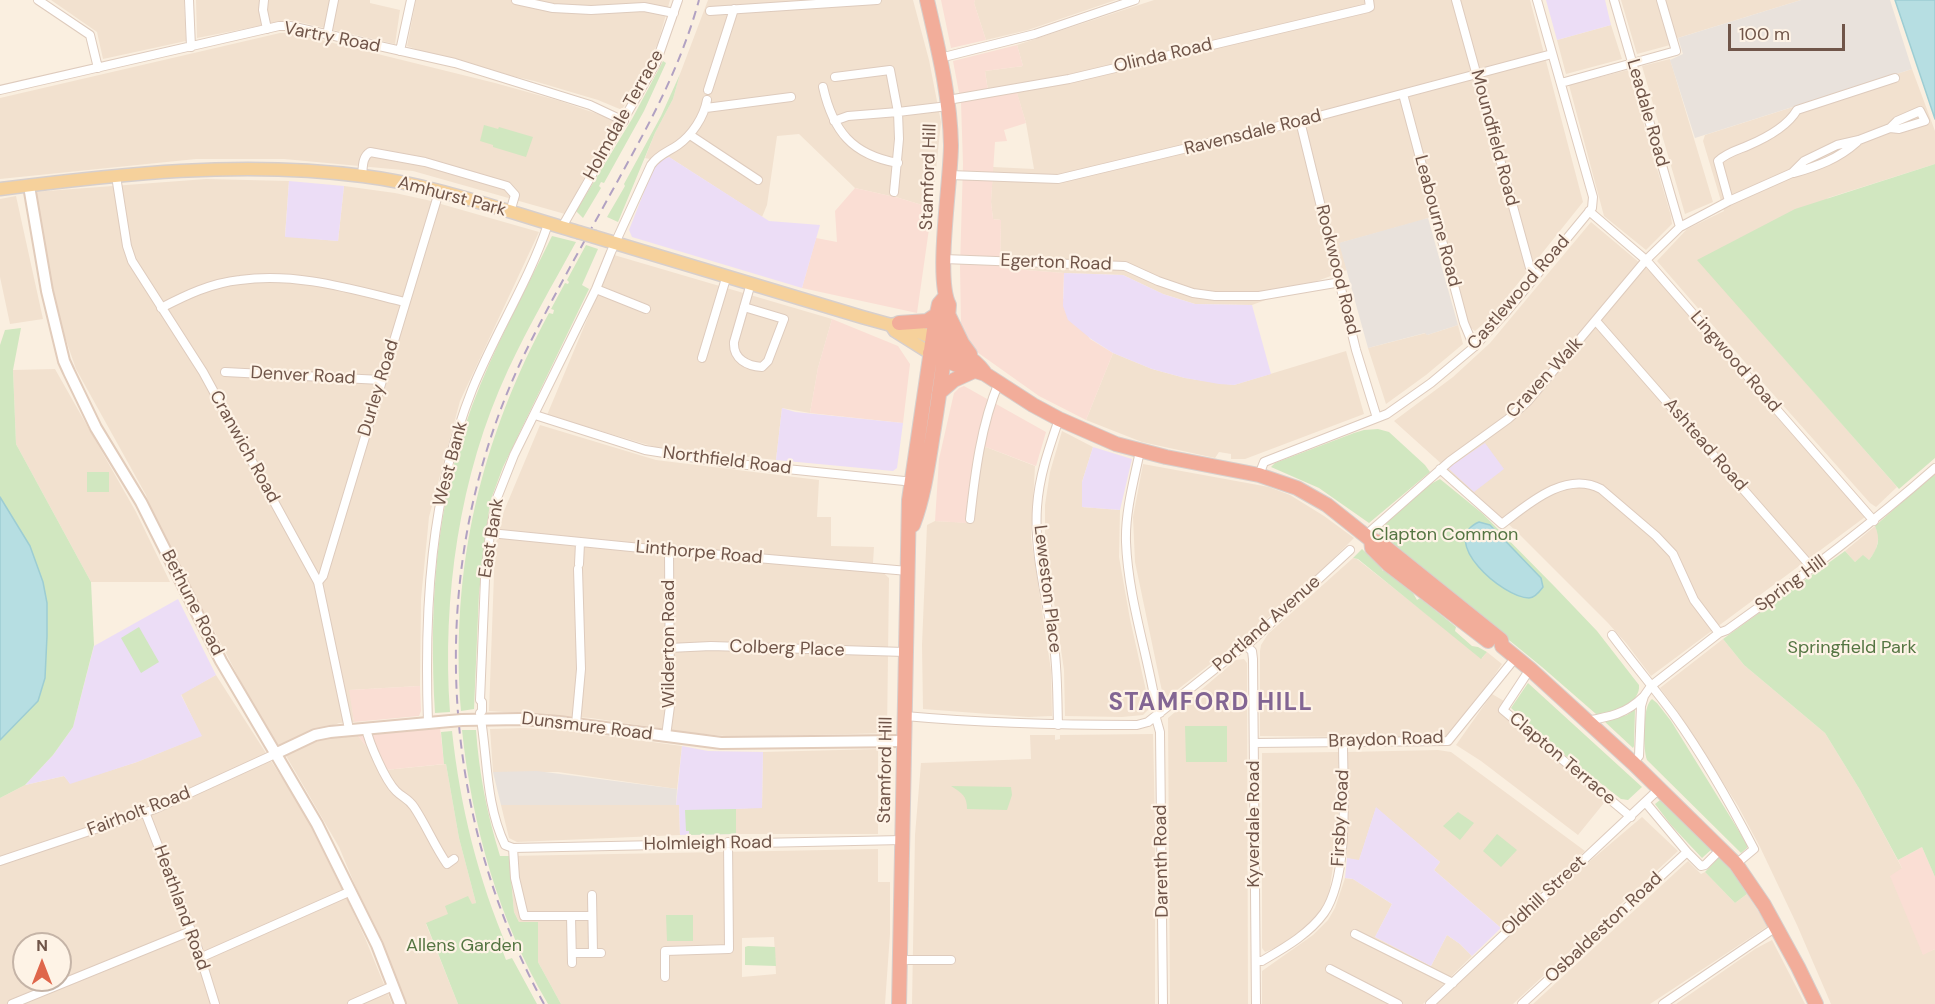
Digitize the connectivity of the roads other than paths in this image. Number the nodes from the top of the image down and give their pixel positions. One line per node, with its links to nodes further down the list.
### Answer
1 (38, 0): 27 (street)
2 (189, 0): 22 (street)
3 (264, 0): 20 (street)
4 (334, 0): 21 (street)
5 (411, 0): 23 (street)
6 (516, 0): 19 (street)
7 (678, 0): 19 (street, Holmdale Terrace)
8 (877, 0): 17 (street)
9 (927, 0): 25 (highway, Stamford Hill)
10 (1135, 0): 16 (street)
11 (1369, 0): 37 (street, Olinda Road)
12 (1456, 0): 28 (street, Moundfield Road)
13 (1537, 0): 24 (street)
14 (1614, 0): 26 (street, Leadale Road)
15 (1661, 0): 26 (street)
16 (1112, 4): 25 (street)
17 (734, 9): 18 (street); 34 (street)
18 (710, 10)
19 (674, 13): 39 (street, Holmdale Terrace)
20 (267, 29): 21 (street, Vartry Road); 22 (street, Vartry Road)
21 (327, 35): 23 (street, Vartry Road)
22 (191, 47): 27 (street, Vartry Road)
23 (400, 51): 39 (street, Vartry Road)
24 (1552, 54): 28 (street, Ravensdale Road); 31 (street)
25 (940, 58): 37 (highway, Stamford Hill)
26 (1632, 63): 31 (street); 58 (street, Leadale Road)
27 (98, 68): 33 (street, Vartry Road)
28 (1477, 75): 35 (street, Ravensdale Road); 63 (street, Moundfield Road)
29 (835, 77): 38 (street)
30 (1895, 78): 53 (street)
31 (1560, 83): 54 (street)
32 (823, 87): 40 (street)
33 (0, 90)
34 (708, 90)
35 (1403, 94): 41 (street, Ravensdale Road); 75 (street, Leabourne Road)
36 (791, 97): 43 (street)
37 (948, 103): 38 (street); 45 (highway, Stamford Hill)
38 (898, 112): 40 (street); 44 (street)
39 (624, 121): 57 (street, Holmdale Terrace)
40 (834, 121): 44 (street)
41 (1300, 121): 45 (street, Ravensdale Road); 64 (street, Rookwood Road)
42 (1890, 128): 53 (street, Craven Walk)
43 (690, 135): 48 (street); 59 (street, East Bank)
44 (898, 164): 52 (street)
45 (950, 175): 60 (highway, Stamford Hill)
46 (116, 176): 47 (main road, Amhurst Park); 49 (main road, Amhurst Park); 69 (street, Cranwich Road)
47 (362, 176): 51 (main road, Amhurst Park); 55 (street)
48 (758, 180)
49 (29, 186): 50 (main road, Amhurst Park); 126 (street, Bethune Road)
50 (0, 189)
51 (439, 192): 55 (main road, Amhurst Park); 67 (street, Durley Road)
52 (894, 192)
53 (1729, 201): 58 (street, Craven Walk)
54 (1589, 211): 61 (street, Lingwood Road); 63 (street, Castlewood Road)
55 (510, 212): 56 (main road, Amhurst Park)
56 (548, 224): 57 (main road, Amhurst Park); 117 (street, West Bank)
57 (562, 227): 59 (main road, Amhurst Park, bridge)
58 (1680, 227): 61 (street, Craven Walk)
59 (616, 242): 62 (main road, Amhurst Park); 66 (street, East Bank)
60 (944, 259): 64 (street, Egerton Road); 71 (highway, Stamford Hill)
61 (1646, 260): 72 (street, Craven Walk); 95 (street, Lingwood Road)
62 (727, 275): 65 (main road, Amhurst Park); 77 (street)
63 (1535, 275): 75 (street, Castlewood Road)
64 (1341, 282): 85 (street, Rookwood Road)
65 (751, 283): 68 (street); 73 (main road, Amhurst Park)
66 (596, 290): 70 (street); 84 (street, East Bank)
67 (405, 302): 69 (street); 81 (street, Durley Road)
68 (744, 307): 68 (street)
69 (161, 308): 103 (street, Cranwich Road)
70 (646, 309)
71 (942, 314): 73 (highway); 74 (highway, Stamford Hill); 79 (highway)
72 (1596, 321): 91 (street, Craven Walk); 101 (street, Ashtead Road)
73 (895, 324): 74 (main road, Amhurst Park); 76 (main road, Amhurst Park)
74 (939, 341): 76 (highway, Stamford Hill); 78 (highway, Stamford Hill); 79 (highway)
75 (1474, 347): 85 (street, Castlewood Road)
76 (930, 353): 78 (highway); 87 (highway, Stamford Hill)
77 (702, 358)
78 (944, 359): 79 (highway); 83 (highway, Stamford Hill)
79 (979, 369): 82 (highway); 83 (highway)
80 (225, 372): 81 (street, Denver Road)
81 (381, 380): 103 (street, Durley Road)
82 (999, 382): 86 (highway); 94 (street)
83 (939, 393): 88 (highway, Stamford Hill)
84 (535, 415): 93 (street, Northfield Road); 96 (street, East Bank)
85 (1377, 418): 92 (street, Castlewood Road)
86 (1059, 419): 89 (highway); 119 (street, Leweston Place)
87 (917, 438): 88 (highway); 93 (highway, Stamford Hill)
88 (932, 441): 93 (highway, Stamford Hill)
89 (1140, 451): 92 (highway); 113 (street, Darenth Road)
90 (1935, 468): 95 (street, Spring Hill)
91 (1440, 469): 97 (street, Craven Walk); 104 (street)
92 (1258, 476): 97 (highway)
93 (917, 483): 102 (highway, Stamford Hill)
94 (970, 519)
95 (1874, 521): 101 (street, Spring Hill)
96 (490, 533): 98 (street, Linthorpe Road); 114 (street, East Bank)
97 (1368, 537): 109 (highway)
98 (580, 543): 100 (street, Linthorpe Road); 118 (street)
99 (1350, 550): 106 (street, Portland Avenue)
100 (669, 551): 102 (street, Linthorpe Road); 107 (street, Wilderton Road)
101 (1813, 569): 104 (street, Spring Hill)
102 (908, 571): 108 (highway, Stamford Hill)
103 (318, 582): 121 (street, Cranwich Road)
104 (1719, 633): 111 (street, Spring Hill)
105 (1612, 635): 111 (street)
106 (1246, 646): 113 (street, Portland Avenue); 125 (street, Kyverdale Road)
107 (669, 648): 108 (street, Colberg Place); 122 (street, Wilderton Road)
108 (905, 652): 115 (highway, Stamford Hill)
109 (1516, 657): 110 (highway); 124 (street, Braydon Road)
110 (1530, 669): 116 (highway); 131 (street, Clapton Terrace)
111 (1651, 686): 112 (street, Spring Hill); 139 (street)
112 (1644, 696): 116 (street, Spring Hill); 127 (street, Spring Hill)
113 (1158, 715): 119 (street, Portland Avenue); 162 (street, Darenth Road)
114 (480, 716): 117 (street, Dunsmure Road, bridge); 118 (street, Dunsmure Road); 134 (street, East Bank)
115 (905, 716): 119 (street, Portland Avenue); 123 (highway, Stamford Hill)
116 (1586, 721): 127 (highway)
117 (428, 723): 120 (street, Dunsmure Road)
118 (576, 724): 122 (street, Dunsmure Road)
119 (1058, 725)
120 (366, 728): 121 (street, Dunsmure Road); 137 (street)
121 (349, 729): 126 (street, Dunsmure Road)
122 (666, 736): 123 (street, Dunsmure Road)
123 (904, 741): 132 (highway, Stamford Hill)
124 (1343, 742): 125 (street, Braydon Road); 151 (street, Firsby Road)
125 (1254, 743): 151 (street, Kyverdale Road)
126 (275, 754): 130 (street, Fairholt Road); 140 (street, Bethune Road)
127 (1633, 763): 128 (highway)
128 (1659, 789): 129 (street, Oldhill Street); 135 (highway)
129 (1646, 803): 131 (street, Oldhill Street); 136 (street)
130 (145, 812): 138 (street, Fairholt Road); 145 (street, Heathland Road)
131 (1631, 817): 155 (street, Oldhill Street)
132 (903, 840): 133 (street, Holmleigh Road); 149 (highway, Stamford Hill)
133 (728, 842): 134 (street, Holmleigh Road); 154 (street)
134 (513, 849): 142 (street)
135 (1721, 849): 136 (street); 139 (highway)
136 (1687, 852): 166 (street, Osbaldeston Road)
137 (454, 859)
138 (0, 861)
139 (1736, 864): 144 (highway)
140 (351, 891): 148 (street); 156 (street, Bethune Road)
141 (592, 895): 143 (street)
142 (571, 916): 143 (street); 147 (street)
143 (592, 916): 147 (street)
144 (1776, 927): 167 (street); 168 (highway)
145 (191, 931): 148 (street, Heathland Road); 157 (street)
146 (1355, 934): 155 (street)
147 (572, 953): 152 (street)
148 (201, 957): 158 (street, Heathland Road)
149 (900, 960): 150 (street); 161 (highway, Stamford Hill)
150 (951, 960)
151 (1256, 961): 163 (street, Kyverdale Road)
152 (572, 963)
153 (1330, 969): 164 (street)
154 (665, 977)
155 (1453, 983): 165 (street, Oldhill Street)
156 (393, 986): 159 (street); 160 (street, Bethune Road)
157 (12, 1004)
158 (215, 1004)
159 (352, 1004)
160 (400, 1004)
161 (899, 1004)
162 (1163, 1004)
163 (1256, 1004)
164 (1398, 1004)
165 (1430, 1004)
166 (1522, 1004)
167 (1663, 1004)
168 (1816, 1004)

